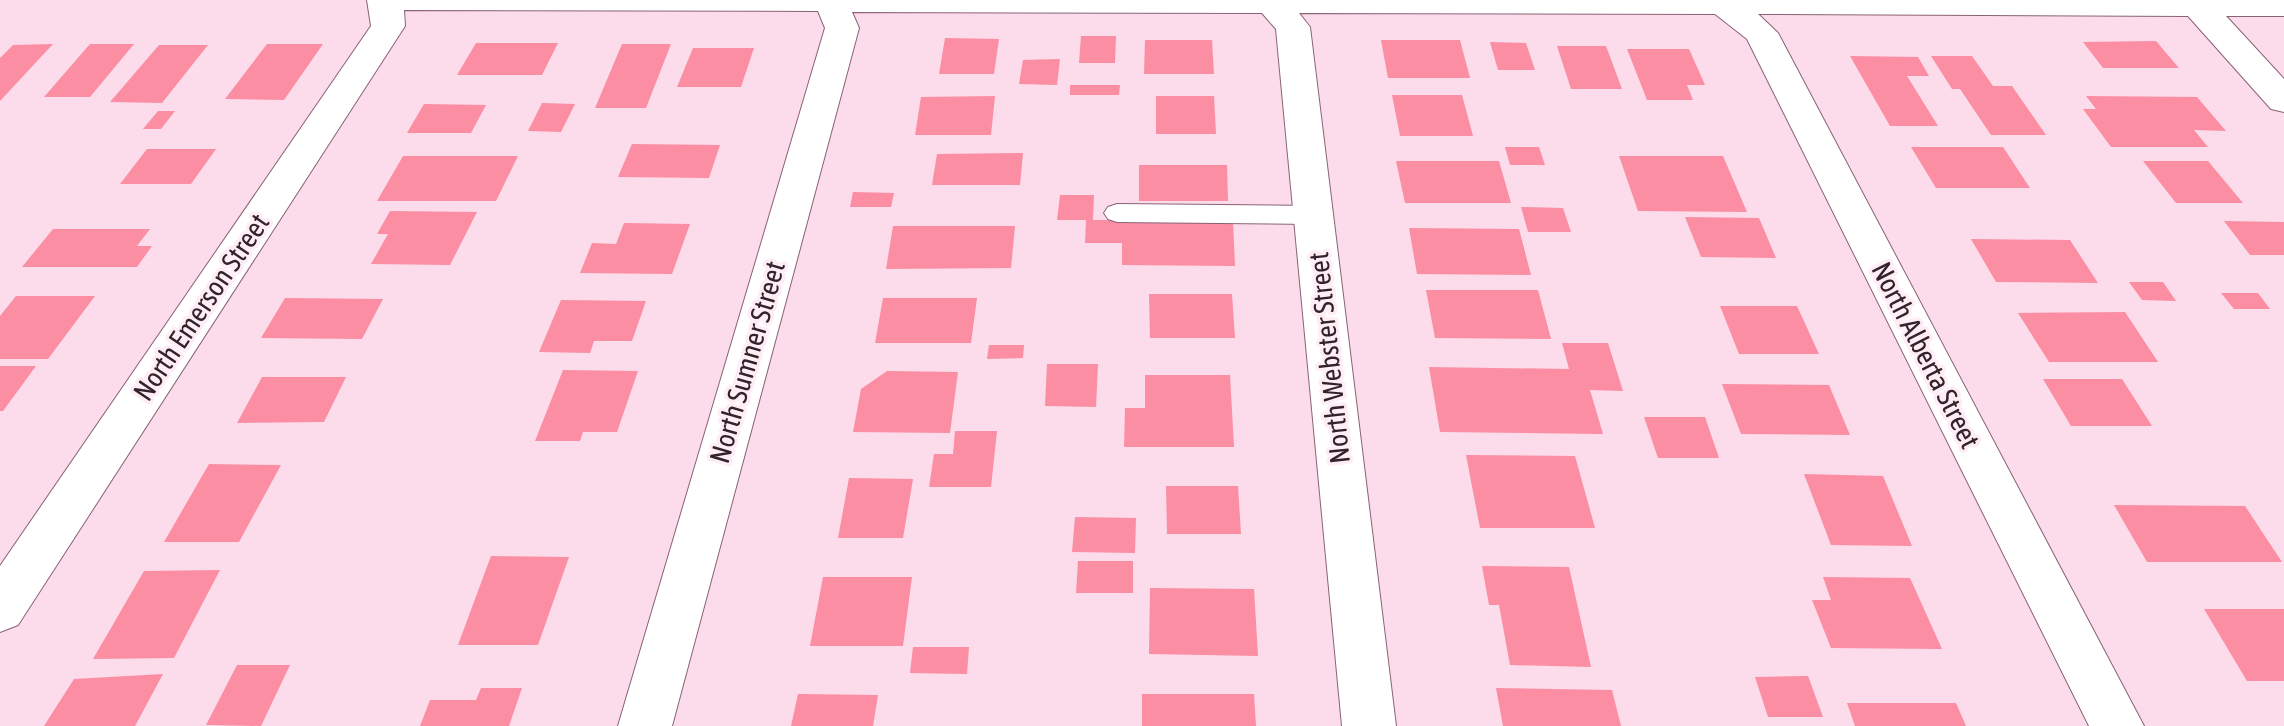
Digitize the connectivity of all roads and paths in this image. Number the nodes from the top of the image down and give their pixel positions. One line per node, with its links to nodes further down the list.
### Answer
1 (385, 0): 2 (street); 11 (street, North Emerson Street)
2 (830, 1): 3 (street); 12 (street, North Sumner Street)
3 (1270, 1): 4 (street); 10 (street, North Webster Street)
4 (1720, 2): 5 (street); 14 (street, North Alberta Street)
5 (2144, 3): 6 (street)
6 (2198, 6): 7 (street); 8 (street)
7 (2284, 6)
8 (2284, 101)
9 (1117, 213): 10 (lane)
10 (1314, 215): 13 (street, North Webster Street)
11 (0, 609)
12 (645, 726)
13 (1369, 726)
14 (2117, 726)

